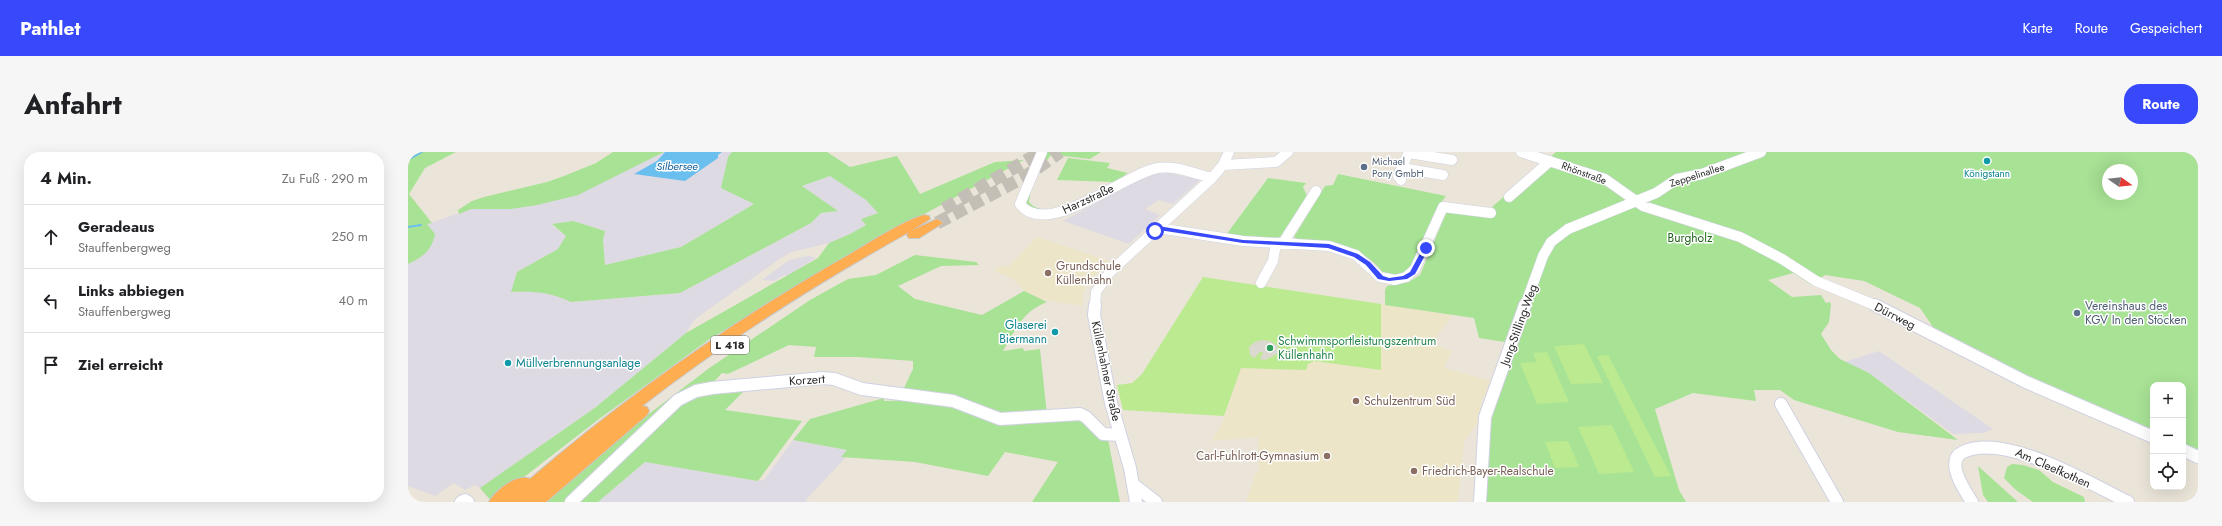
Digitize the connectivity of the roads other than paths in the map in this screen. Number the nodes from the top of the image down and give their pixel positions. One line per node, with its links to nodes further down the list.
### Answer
1 (1042, 152): 12 (street, Harzstraße)
2 (1229, 152): 9 (street, Küllenhahner Straße)
3 (1288, 152): 9 (street)
4 (1409, 152): 7 (street); 10 (street)
5 (1521, 152): 8 (street, Rhönstraße)
6 (1761, 152): 16 (street, Zeppelinallee)
7 (1452, 160)
8 (1550, 161): 15 (street, Rhönstraße); 16 (street, Rhönstraße)
9 (1223, 165): 12 (street, Küllenhahner Straße)
10 (1402, 168): 11 (street); 13 (street)
11 (1443, 175)
12 (1212, 178): 18 (street, Küllenhahner Straße)
13 (1401, 180)
14 (1316, 191): 19 (street)
15 (1509, 197)
16 (1636, 202): 24 (street, Dürrweg); 34 (street, Jung-Stilling-Weg)
17 (1491, 213): 19 (street)
18 (1158, 228): 19 (street); 23 (street, Küllenhahner Straße)
19 (1279, 244): 20 (street)
20 (1261, 283)
21 (1781, 404): 35 (street)
22 (599, 430): 28 (highway, L 418); 29 (highway, L 418); 30 (highway, L 418)
23 (1120, 435): 27 (street, Küllenhahner Straße); 31 (street, Korzert)
24 (2150, 437)
25 (2186, 451): 26 (street)
26 (2198, 457)
27 (1134, 485): 32 (street, Küllenhahner Straße); 33 (street)
28 (498, 502)
29 (515, 502)
30 (534, 502)
31 (571, 502)
32 (1136, 502)
33 (1156, 502)
34 (1480, 502)
35 (1837, 502)
36 (1972, 502): 37 (street, Am Cleefkothen)
37 (2128, 502)

